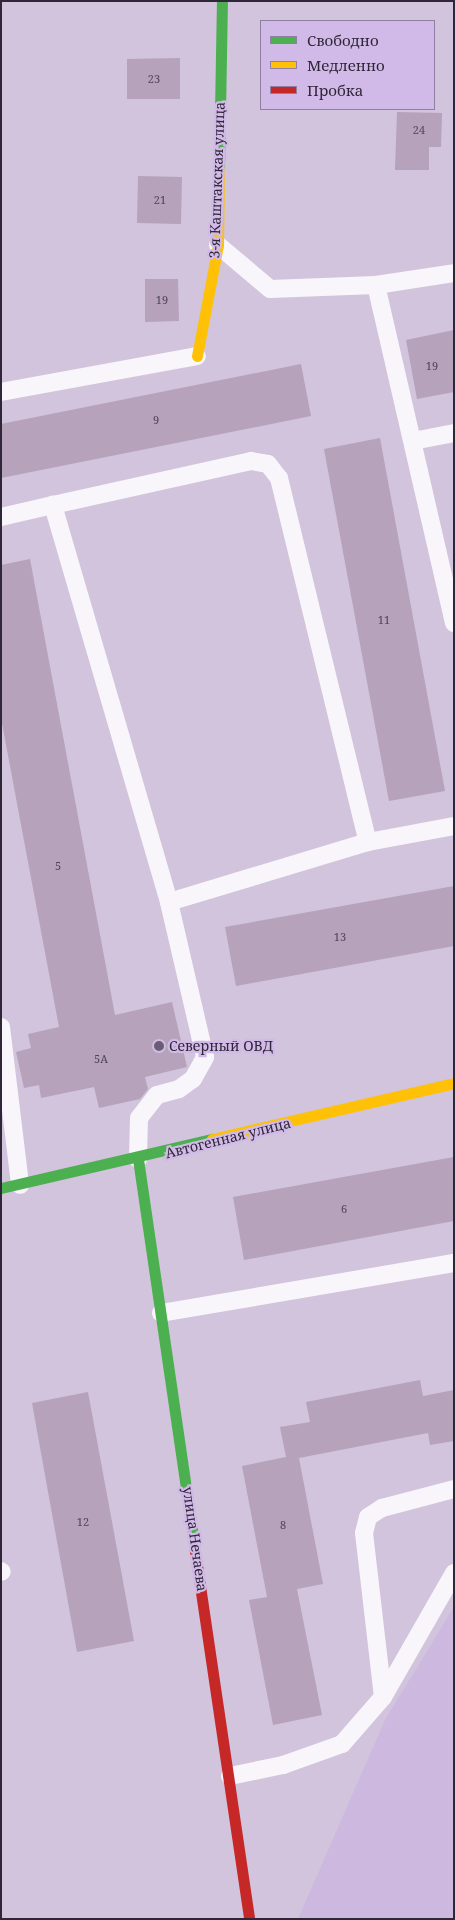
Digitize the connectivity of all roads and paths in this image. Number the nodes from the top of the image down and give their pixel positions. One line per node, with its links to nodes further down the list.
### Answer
1 (222, 1): 2 (street, 3-я Каштакская улица)
2 (218, 246): 4 (lane); 5 (street, 3-я Каштакская улица)
3 (454, 273): 4 (lane)
4 (376, 285): 8 (lane)
5 (197, 356): 6 (lane)
6 (1, 392)
7 (454, 433): 8 (lane)
8 (413, 440): 11 (lane)
9 (54, 505): 10 (lane); 13 (lane); 14 (lane)
10 (1, 517)
11 (454, 623)
12 (454, 826): 13 (lane)
13 (368, 842): 14 (lane)
14 (169, 902): 17 (lane)
15 (1, 1027): 18 (lane)
16 (454, 1083): 17 (street, Автогенная улица)
17 (138, 1159): 18 (street, Автогенная улица); 21 (street, улица Нечаева)
18 (20, 1184): 19 (street, Автогенная улица)
19 (1, 1188)
20 (454, 1263): 21 (lane)
21 (161, 1313): 25 (street, улица Нечаева)
22 (454, 1489): 24 (lane)
23 (454, 1573): 24 (lane)
24 (383, 1697): 25 (lane)
25 (230, 1776): 26 (street, улица Нечаева)
26 (249, 1919)

